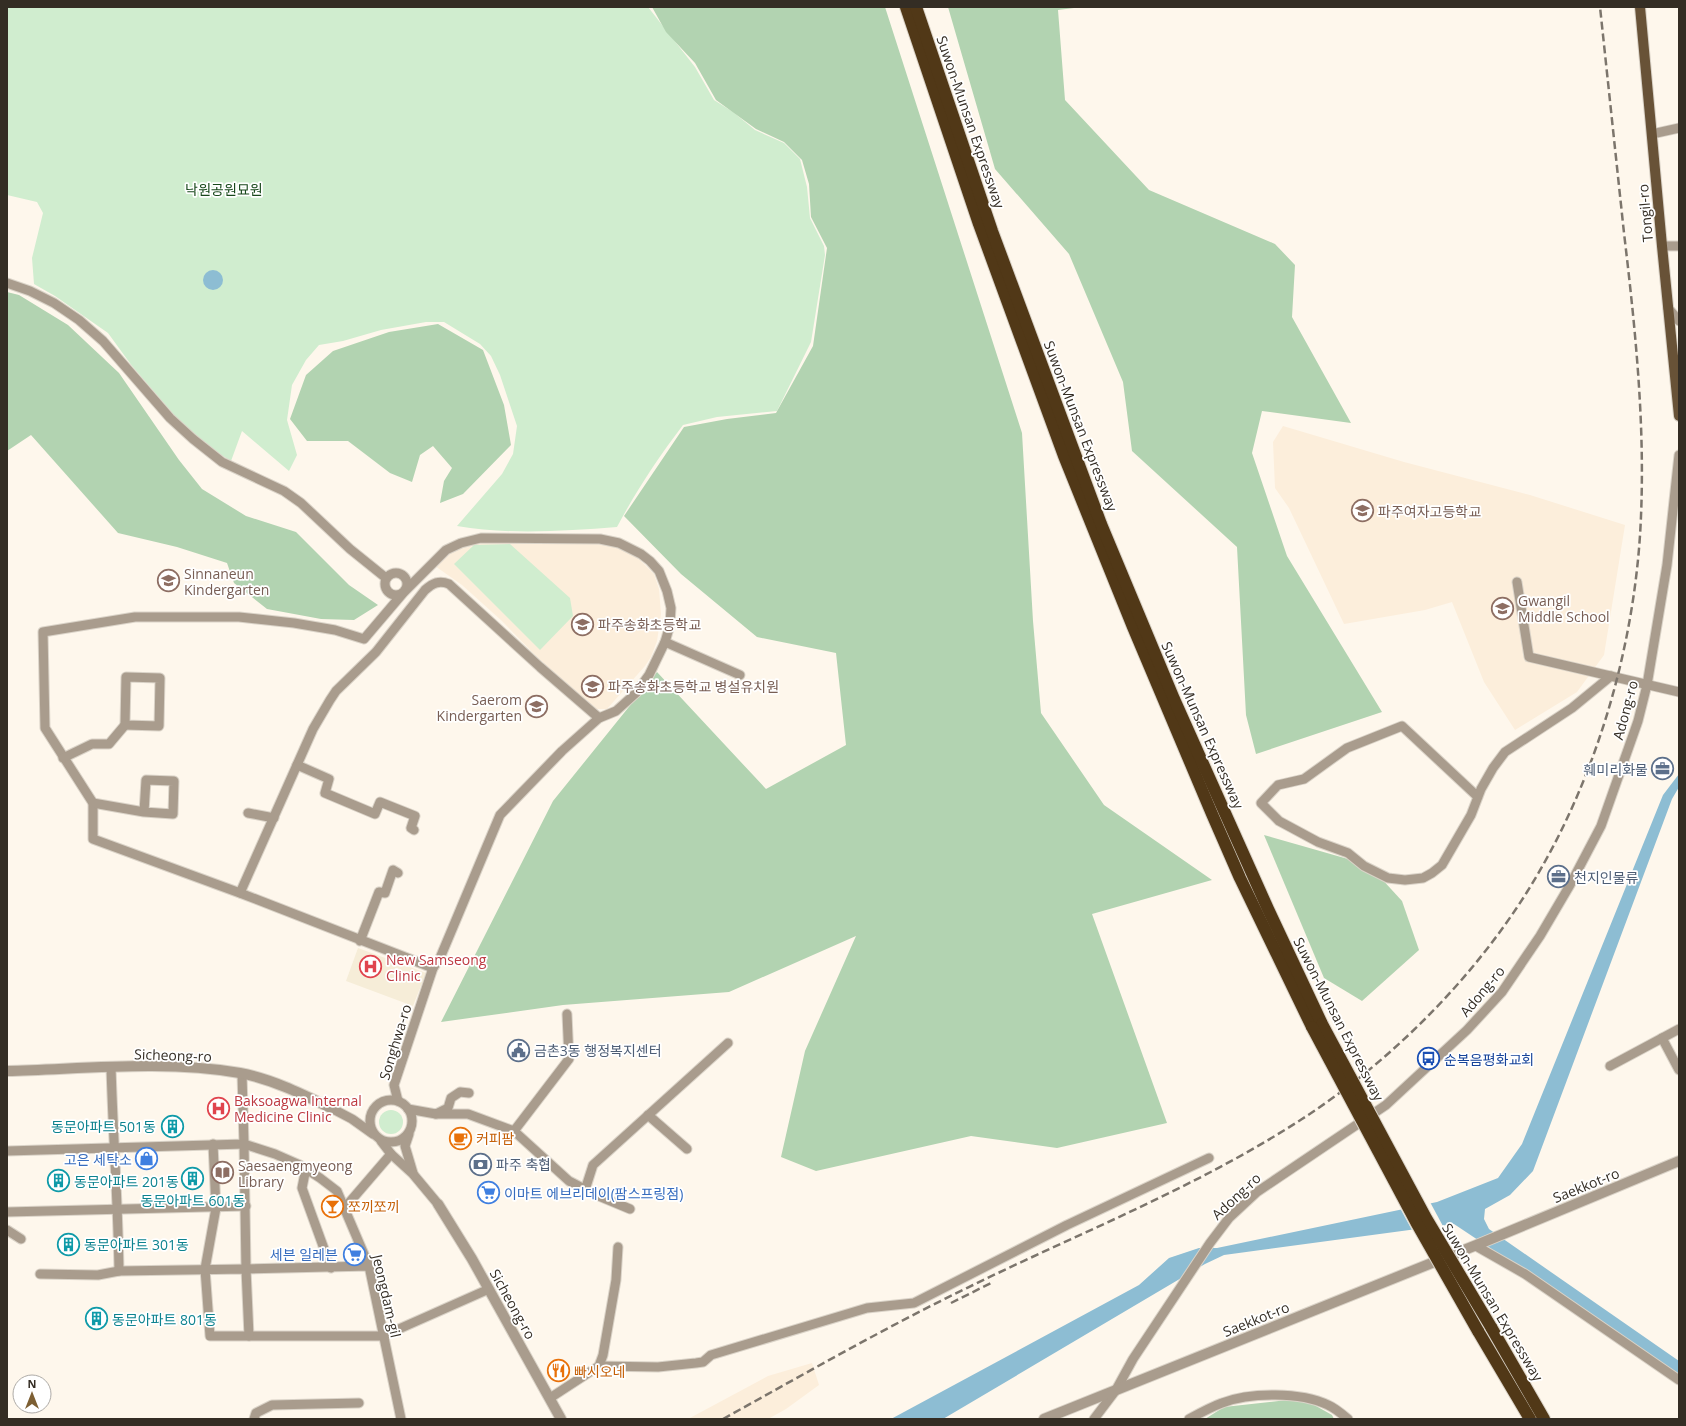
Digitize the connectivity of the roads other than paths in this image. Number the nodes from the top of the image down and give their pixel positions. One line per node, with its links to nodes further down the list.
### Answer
1 (906, 7): 39 (highway, Suwon-Munsan Expressway)
2 (916, 7): 39 (highway, Suwon-Munsan Expressway)
3 (1640, 7): 5 (main road, Tongil-ro)
4 (1679, 128): 5 (street)
5 (1652, 134): 6 (main road, Tongil-ro)
6 (1662, 246): 7 (street); 9 (main road, Tongil-ro)
7 (1679, 246)
8 (7, 283): 14 (street)
9 (1668, 308): 10 (street); 11 (main road, Tongil-ro)
10 (1679, 321)
11 (1675, 333): 12 (main road, Tongil-ro)
12 (1679, 416)
13 (1679, 455): 22 (street, Adong-ro)
14 (386, 578): 16 (street); 16 (street)
15 (1517, 582): 21 (street)
16 (404, 592): 17 (street, Songhwa-ro); 18 (street, Songhwa-ro)
17 (364, 639): 19 (street); 26 (street)
18 (665, 642): 20 (street); 24 (street, Songhwa-ro)
19 (376, 652): 24 (street); 27 (street)
20 (740, 675)
21 (1612, 676): 22 (street); 28 (street)
22 (1647, 685): 23 (street); 94 (street, Adong-ro)
23 (1679, 692)
24 (599, 718): 37 (street, Songhwa-ro)
25 (125, 725): 25 (street); 26 (street)
26 (63, 758): 29 (street)
27 (297, 765): 32 (street); 33 (street)
28 (1478, 797): 28 (street)
29 (92, 803): 30 (street); 35 (street)
30 (144, 812): 30 (street)
31 (248, 813): 32 (street)
32 (274, 818): 35 (street)
33 (414, 830)
34 (398, 872): 36 (street)
35 (240, 893): 36 (street)
36 (360, 941): 37 (street)
37 (433, 968): 48 (street, Songhwa-ro)
38 (567, 1014): 59 (street)
39 (1317, 1025): 104 (highway, Suwon-Munsan Expressway, bridge); 105 (highway, Suwon-Munsan Expressway, bridge)
40 (1679, 1029): 41 (street)
41 (1662, 1038): 43 (street); 45 (street)
42 (728, 1043): 56 (street)
43 (1610, 1066)
44 (111, 1067): 46 (street, Sicheong-ro); 47 (street, Sicheong-ro); 63 (street)
45 (1679, 1070)
46 (7, 1071)
47 (242, 1074): 52 (street, Sicheong-ro); 62 (street)
48 (394, 1084): 50 (street); 51 (street, Songhwa-ro)
49 (470, 1093): 54 (street)
50 (387, 1101): 51 (street); 55 (street)
51 (398, 1101): 53 (street)
52 (331, 1108): 57 (street)
53 (408, 1109): 54 (street); 58 (street)
54 (436, 1114): 59 (street)
55 (370, 1115): 57 (street); 60 (street)
56 (648, 1115): 64 (street); 71 (street)
57 (352, 1119): 60 (street)
58 (410, 1130): 60 (street); 70 (street)
59 (514, 1131): 71 (street)
60 (378, 1139): 66 (street)
61 (213, 1144): 62 (street, Jeongdam-gil); 63 (street, Jeongdam-gil); 75 (street)
62 (244, 1144): 69 (street, Jeongdam-gil); 74 (street)
63 (113, 1147): 65 (street, Jeongdam-gil); 76 (street)
64 (687, 1149)
65 (7, 1151)
66 (391, 1154): 70 (street); 73 (street)
67 (1209, 1158): 92 (street)
68 (1679, 1162): 81 (street, Saekkot-ro)
69 (306, 1168): 73 (street, Jeongdam-gil); 84 (street)
70 (413, 1174): 72 (street)
71 (584, 1190): 77 (street)
72 (438, 1204): 89 (street, Sicheong-ro)
73 (343, 1205): 83 (street, Jeongdam-gil)
74 (246, 1206): 75 (street); 86 (street)
75 (216, 1208): 76 (street); 85 (street)
76 (117, 1209): 78 (street); 87 (street)
77 (630, 1209)
78 (7, 1212)
79 (7, 1230): 80 (street)
80 (21, 1239)
81 (1477, 1245): 93 (street); 94 (street, Saekkot-ro)
82 (618, 1248): 92 (street)
83 (369, 1266): 84 (street); 91 (street, Jeongdam-gil)
84 (331, 1268): 86 (street)
85 (205, 1269): 86 (street); 87 (street); 90 (street)
86 (246, 1269): 90 (street)
87 (118, 1272): 88 (street)
88 (40, 1274)
89 (489, 1289): 91 (street); 95 (street, Sicheong-ro)
90 (249, 1336): 91 (street)
91 (382, 1336): 98 (street, Jeongdam-gil)
92 (599, 1366): 95 (street)
93 (1679, 1380)
94 (1116, 1390): 100 (street, Saekkot-ro); 101 (street, Adong-ro)
95 (550, 1398): 99 (street, Sicheong-ro)
96 (359, 1403): 97 (street)
97 (254, 1419)
98 (401, 1419)
99 (561, 1419)
100 (1044, 1419)
101 (1094, 1419)
102 (1189, 1419): 103 (street)
103 (1348, 1419)
104 (1530, 1419)
105 (1544, 1419)

